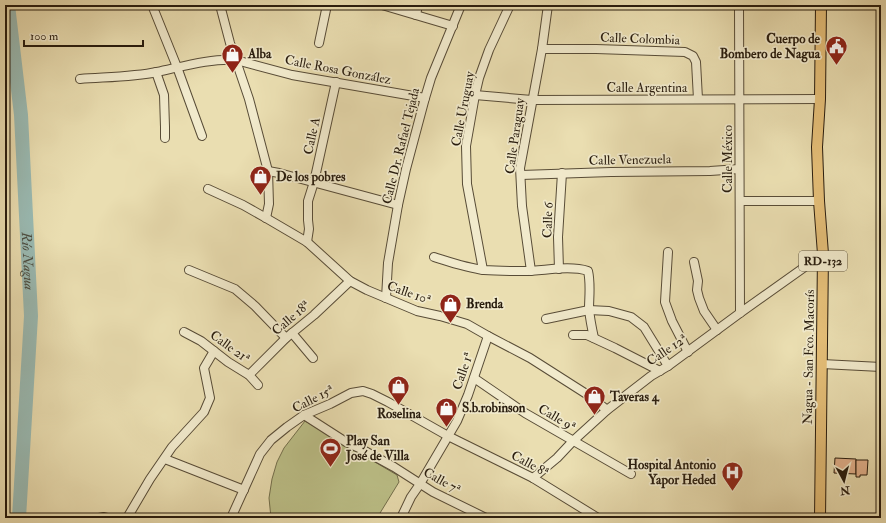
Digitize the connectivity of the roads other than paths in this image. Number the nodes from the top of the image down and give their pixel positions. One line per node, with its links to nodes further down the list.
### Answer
1 (152, 5): 16 (street)
2 (220, 5): 15 (street)
3 (327, 5): 13 (street)
4 (382, 5): 11 (street)
5 (418, 5): 11 (street)
6 (461, 5): 12 (street, Calle Dr. Rafael Tejada)
7 (510, 5): 20 (street, Calle Uruguay)
8 (548, 5): 14 (street, Calle Paraguay)
9 (739, 5): 25 (street, Calle México)
10 (821, 5): 23 (main road, Nagua - San Fco. Macorís / RD-132)
11 (416, 15): 12 (street)
12 (452, 26): 21 (street, Calle Dr. Rafael Tejada)
13 (319, 43)
14 (542, 49): 22 (street, Calle Colombia); 24 (street, Calle Paraguay)
15 (236, 60): 16 (street, Calle Rosa González); 19 (street, Calle Rosa González); 29 (street)
16 (178, 67): 17 (street, Calle Rosa González); 26 (street)
17 (156, 72): 18 (street, Calle Rosa González); 27 (street)
18 (80, 79)
19 (336, 82): 21 (street, Calle Rosa González); 32 (street, Calle A)
20 (475, 95): 24 (street, Calle Argentina); 45 (street, Calle Uruguay)
21 (425, 98): 36 (street, Calle Dr. Rafael Tejada)
22 (698, 99): 24 (street, Calle Argentina); 25 (street, Calle Argentina)
23 (820, 99): 25 (street, Calle Argentina); 35 (main road, Nagua - San Fco. Macorís / RD-132)
24 (532, 100): 31 (street, Calle Paraguay)
25 (739, 100): 28 (street, Calle México)
26 (202, 136)
27 (165, 138)
28 (739, 169): 30 (street, Calle Venezuela); 34 (street, Calle México)
29 (268, 172): 32 (street); 37 (street)
30 (562, 173): 31 (street, Calle Venezuela); 43 (street, Calle 6)
31 (521, 175): 46 (street, Calle Paraguay)
32 (314, 182): 36 (street); 38 (street, Calle A)
33 (208, 189): 37 (street, Calle 10ª)
34 (740, 201): 35 (street); 50 (street, Calle México)
35 (819, 201): 40 (main road, Nagua - San Fco. Macorís / RD-132)
36 (398, 205): 48 (street, Calle Dr. Rafael Tejada)
37 (266, 218): 38 (street, Calle 10ª)
38 (307, 242): 47 (street, Calle 10ª)
39 (668, 252): 59 (street)
40 (823, 254): 50 (street, Calle 12ª); 61 (main road, Nagua - San Fco. Macorís / RD-132)
41 (434, 257): 45 (street)
42 (694, 262): 52 (street)
43 (559, 269): 46 (street); 49 (street)
44 (189, 270): 54 (street)
45 (483, 270): 46 (street)
46 (531, 271)
47 (350, 280): 48 (street, Calle 10ª); 54 (street, Calle 18ª)
48 (386, 298): 56 (street, Calle 10ª)
49 (589, 310): 51 (street); 57 (street); 62 (street)
50 (740, 313): 52 (street, Calle 12ª)
51 (546, 319)
52 (717, 330): 59 (street, Calle 12ª)
53 (184, 332): 58 (street, Calle 21ª)
54 (289, 335): 60 (street); 65 (street, Calle 18ª)
55 (573, 335): 57 (street)
56 (488, 336): 66 (street, Calle 1ª); 68 (street, Calle 10ª)
57 (594, 338): 64 (street)
58 (214, 351): 65 (street, Calle 21ª); 72 (street)
59 (688, 352): 62 (street, Calle 12ª)
60 (313, 358)
61 (822, 364): 63 (street); 84 (main road, Nagua - San Fco. Macorís / RD-132)
62 (668, 366): 64 (street, Calle 12ª)
63 (881, 367)
64 (660, 371): 68 (street, Calle 12ª)
65 (249, 376): 67 (street, Calle 21ª)
66 (474, 378): 70 (street, Calle 1ª); 71 (street, Calle 9ª)
67 (258, 385)
68 (607, 410): 71 (street, Calle 12ª)
69 (304, 415): 70 (street, Calle 15ª); 75 (street, Calle 7ª); 76 (street, Calle 15ª)
70 (448, 436): 74 (street, Calle 8ª); 75 (street, Calle 1ª)
71 (573, 441): 73 (street, Calle 9ª); 74 (street, Calle 12ª)
72 (165, 459): 76 (street); 79 (street)
73 (631, 474)
74 (534, 478): 83 (street, Calle 8ª)
75 (420, 484): 81 (street, Calle 1ª); 82 (street, Calle 7ª)
76 (244, 490): 80 (street, Calle 15ª)
77 (100, 518): 78 (street)
78 (108, 518)
79 (127, 518)
80 (231, 518)
81 (401, 518)
82 (486, 518)
83 (598, 518)
84 (820, 518)

